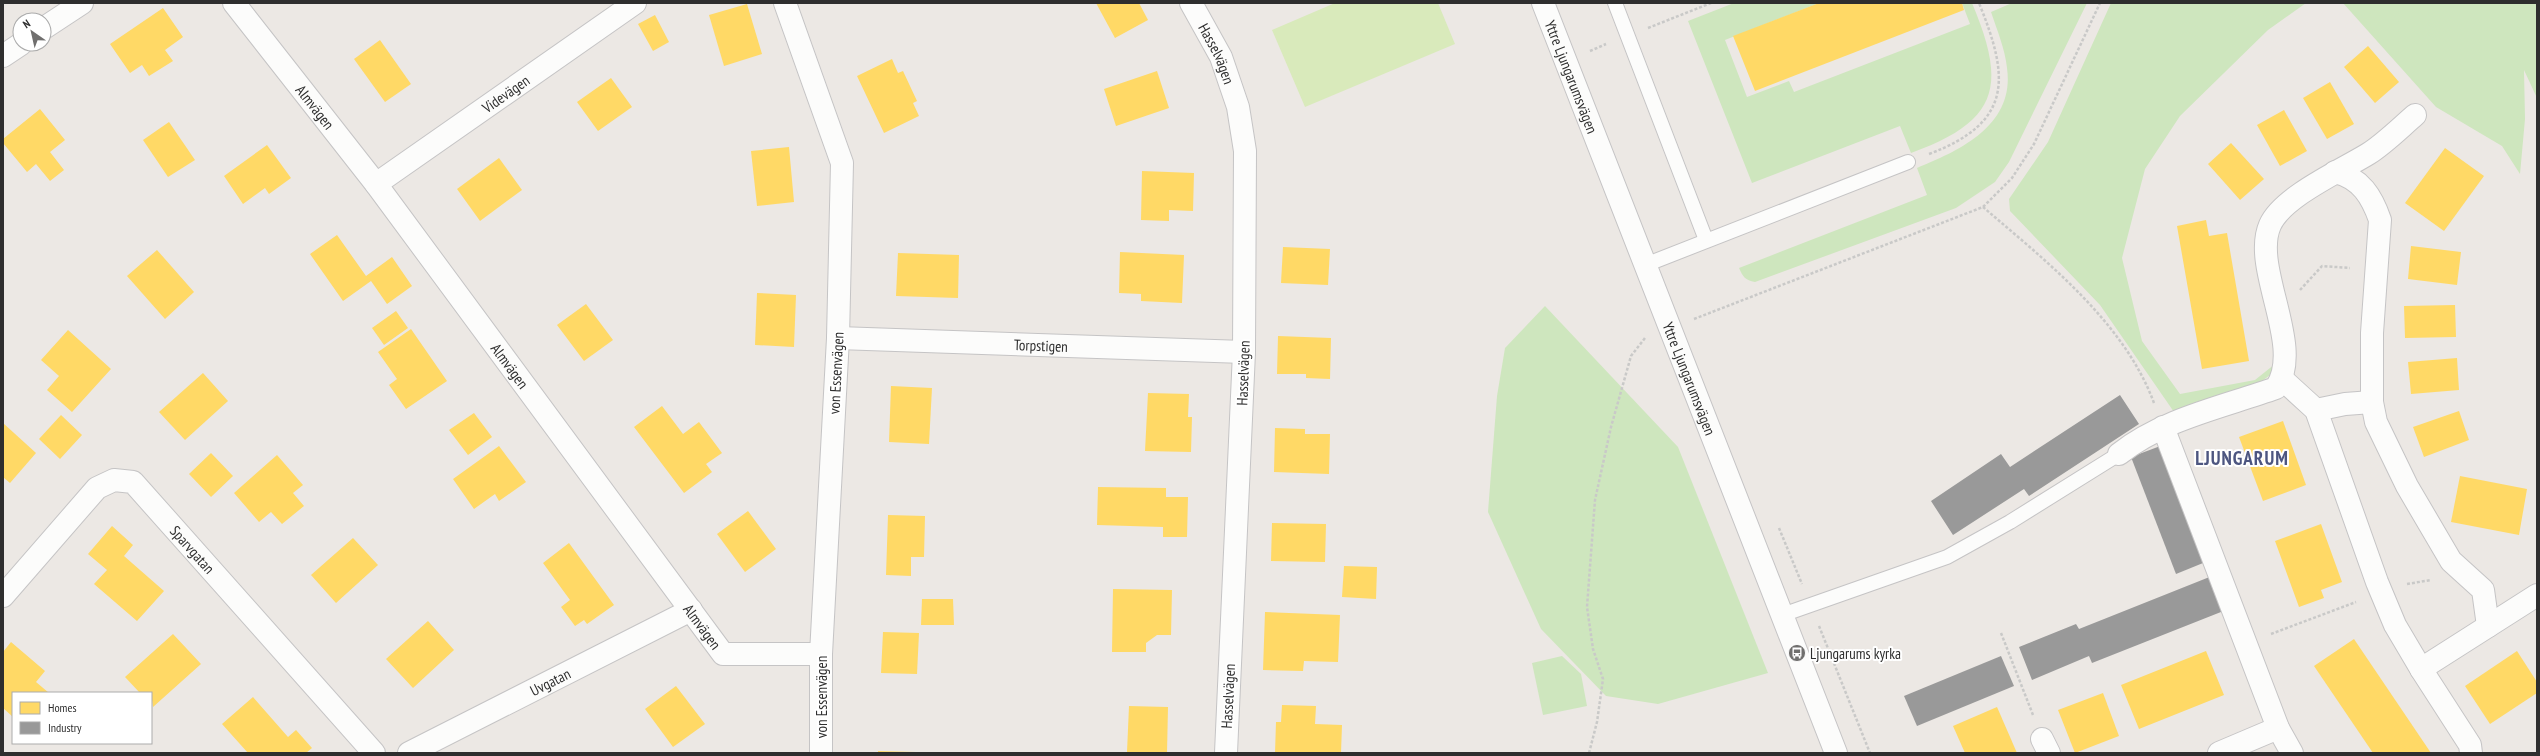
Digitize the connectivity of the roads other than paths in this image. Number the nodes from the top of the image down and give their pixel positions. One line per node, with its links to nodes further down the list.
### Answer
1 (82, 3): 8 (street)
2 (234, 3): 14 (street, Almvägen)
3 (635, 3): 14 (street, Videvägen)
4 (785, 3): 17 (street, von Essenvägen)
5 (1191, 3): 18 (street, Hasselvägen)
6 (1543, 3): 16 (street, Yttre Ljungarumsvägen)
7 (1615, 3): 15 (lane)
8 (52, 23)
9 (12, 50): 10 (street)
10 (3, 56)
11 (2415, 115): 13 (street)
12 (1908, 162): 15 (lane)
13 (2335, 172): 19 (street); 20 (street)
14 (376, 184): 26 (street, Almvägen)
15 (1706, 240): 16 (lane)
16 (1645, 265): 27 (street, Yttre Ljungarumsvägen)
17 (838, 338): 18 (street, Torpstigen); 29 (street, von Essenvägen)
18 (1244, 352): 35 (street, Hasselvägen)
19 (2282, 379): 21 (street); 22 (street)
20 (2372, 402): 21 (street); 28 (street)
21 (2316, 410): 30 (street)
22 (2163, 427): 23 (street); 31 (street)
23 (2119, 454): 27 (lane)
24 (2537, 595): 28 (street)
25 (3, 596): 32 (street, Sparvgatan)
26 (691, 610): 29 (street, Almvägen); 33 (street, Uvgatan)
27 (1782, 615): 36 (street, Yttre Ljungarumsvägen)
28 (2488, 626): 30 (street)
29 (821, 654): 34 (street, von Essenvägen)
30 (2421, 670): 39 (street)
31 (2278, 728): 37 (street); 38 (street)
32 (374, 753)
33 (409, 753)
34 (820, 753)
35 (1226, 753)
36 (1836, 753)
37 (2219, 753)
38 (2292, 753)
39 (2471, 753)

